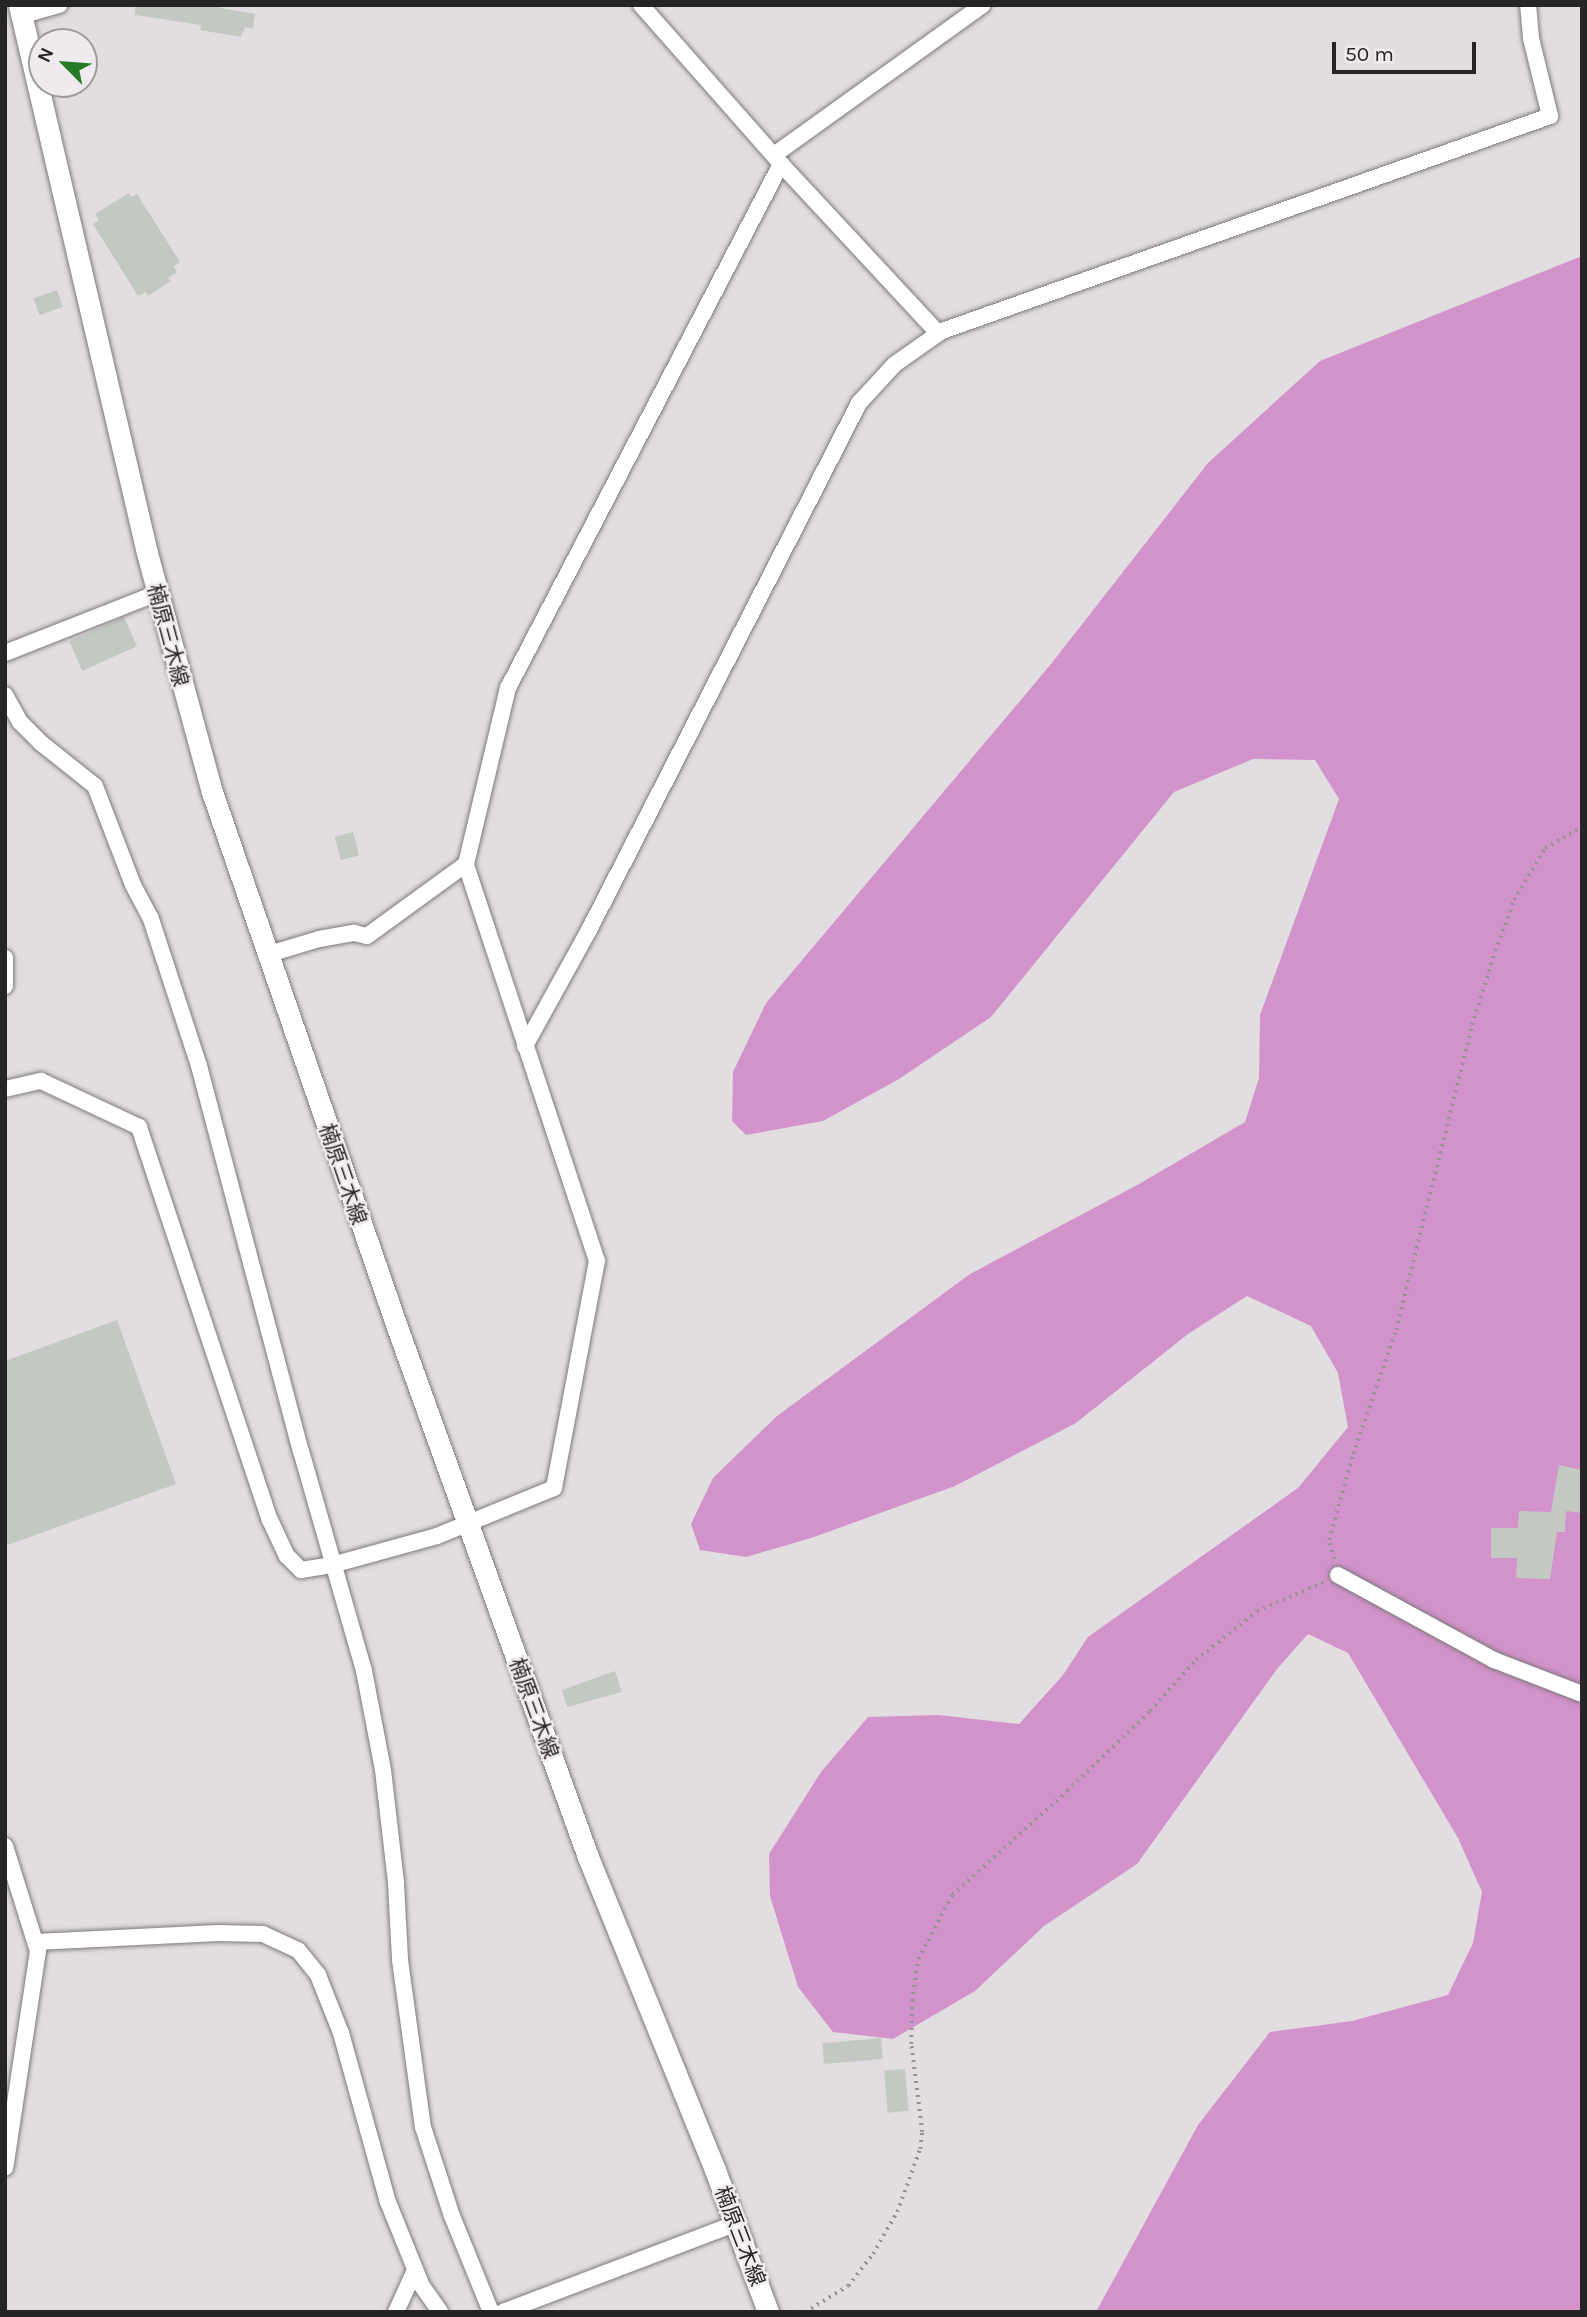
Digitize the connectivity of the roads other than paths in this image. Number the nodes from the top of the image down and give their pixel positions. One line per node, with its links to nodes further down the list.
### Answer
1 (59, 5): 5 (street)
2 (641, 5): 6 (street)
3 (983, 5): 6 (street)
4 (1528, 5): 7 (street)
5 (16, 10): 8 (main road, 楠原三木線)
6 (778, 160): 7 (street); 11 (street)
7 (938, 333): 15 (street)
8 (157, 593): 9 (street); 12 (main road, 楠原三木線)
9 (5, 653)
10 (5, 695): 18 (street)
11 (466, 864): 12 (street); 15 (street)
12 (267, 955): 17 (main road, 楠原三木線)
13 (5, 958): 14 (street)
14 (5, 986)
15 (525, 1046): 17 (street)
16 (5, 1089): 18 (street)
17 (468, 1524): 18 (street); 24 (main road, 楠原三木線)
18 (332, 1565): 28 (street)
19 (1338, 1576): 20 (street)
20 (1582, 1694)
21 (5, 1846): 22 (street)
22 (36, 1942): 23 (street); 25 (street)
23 (5, 2168)
24 (736, 2224): 29 (street); 30 (main road, 楠原三木線)
25 (415, 2270): 26 (street); 27 (street)
26 (396, 2312)
27 (440, 2312)
28 (491, 2312)
29 (503, 2312)
30 (768, 2312)

